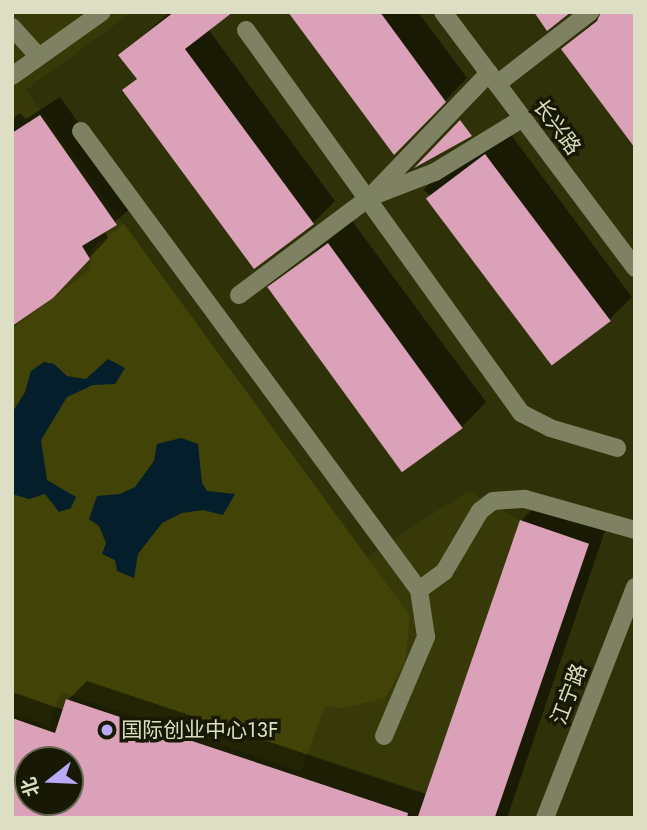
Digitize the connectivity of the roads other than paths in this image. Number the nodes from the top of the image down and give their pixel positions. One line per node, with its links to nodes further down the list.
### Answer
1 (102, 12): 6 (street)
2 (443, 12): 8 (street, 长兴路)
3 (590, 12): 8 (street)
4 (12, 27): 6 (street)
5 (246, 30): 11 (street)
6 (40, 57): 7 (street)
7 (12, 76)
8 (493, 79): 9 (street, 长兴路); 11 (street)
9 (523, 118): 11 (street); 12 (street, 长兴路)
10 (81, 131): 17 (street)
11 (370, 197): 13 (street); 14 (street)
12 (635, 268)
13 (239, 295)
14 (617, 448)
15 (635, 530): 17 (street)
16 (635, 587): 19 (street, 江宁路)
17 (419, 590): 18 (street)
18 (384, 736)
19 (545, 818)

